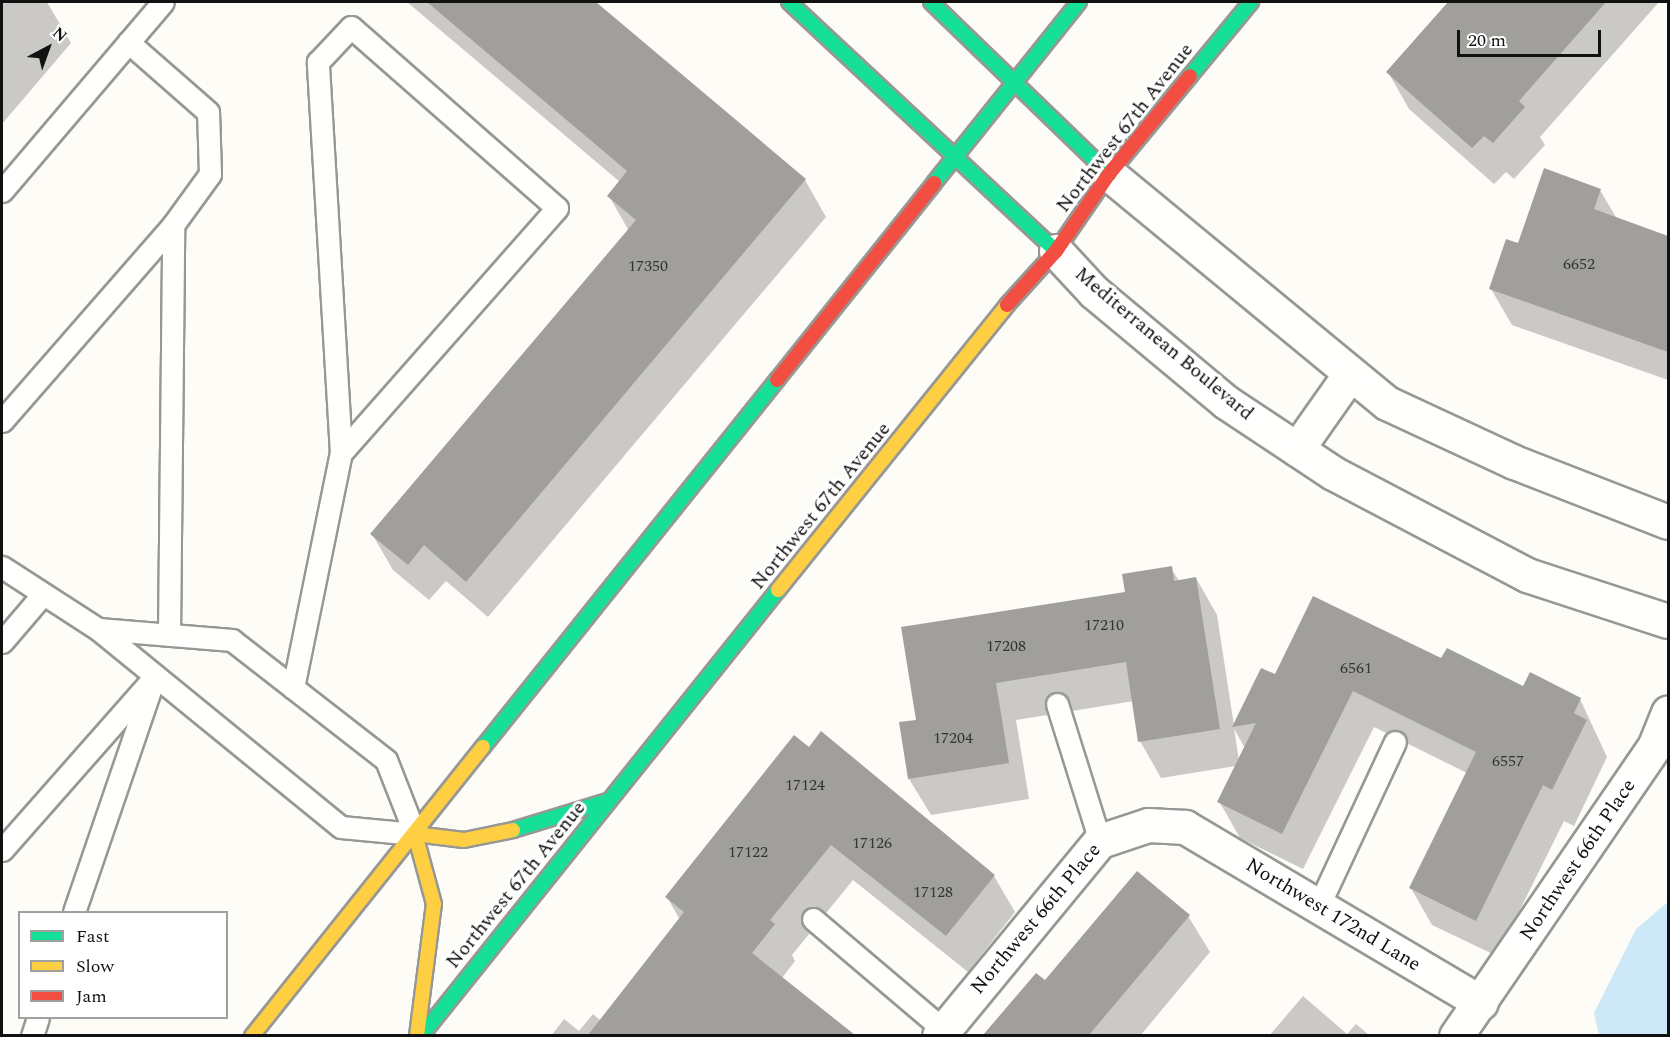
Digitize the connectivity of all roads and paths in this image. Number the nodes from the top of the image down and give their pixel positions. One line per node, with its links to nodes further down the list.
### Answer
1 (163, 2): 6 (lane)
2 (789, 2): 8 (main road, Mediterranean Boulevard)
3 (931, 2): 7 (main road)
4 (1079, 2): 7 (main road)
5 (1251, 2): 9 (main road, Northwest 67th Avenue)
6 (128, 42): 10 (lane); 11 (lane)
7 (1017, 82): 8 (main road); 9 (main road)
8 (957, 158): 12 (main road, Mediterranean Boulevard); 31 (main road)
9 (1109, 174): 12 (main road, Northwest 67th Avenue); 13 (street)
10 (2, 191)
11 (173, 225): 14 (lane); 22 (lane)
12 (1056, 251): 15 (street, Mediterranean Boulevard); 29 (main road, Northwest 67th Avenue)
13 (1350, 374): 15 (street); 17 (street)
14 (2, 421)
15 (1297, 449): 20 (street, Mediterranean Boulevard)
16 (341, 453): 16 (lane); 25 (lane)
17 (1668, 522)
18 (2, 567): 19 (lane)
19 (43, 594): 21 (lane); 23 (lane)
20 (1668, 621)
21 (98, 629): 22 (lane); 24 (lane)
22 (169, 635): 25 (lane)
23 (2, 642)
24 (155, 675): 31 (lane); 33 (lane); 35 (lane)
25 (294, 688): 31 (lane)
26 (1057, 704): 32 (lane)
27 (1668, 713): 37 (street, Northwest 66th Place)
28 (1395, 742): 34 (lane)
29 (608, 801): 31 (main road); 42 (main road, Northwest 67th Avenue)
30 (1185, 826): 32 (street, Northwest 66th Place); 34 (street, Northwest 172nd Lane)
31 (414, 834): 41 (main road); 42 (main road)
32 (1100, 841): 39 (street, Northwest 66th Place)
33 (2, 850)
34 (1318, 907): 37 (street, Northwest 172nd Lane)
35 (74, 911)
36 (813, 920): 39 (lane)
37 (1481, 1003): 43 (street, Northwest 66th Place)
38 (37, 1019): 40 (lane)
39 (941, 1033)
40 (32, 1035)
41 (252, 1035)
42 (419, 1035)
43 (1456, 1035)

